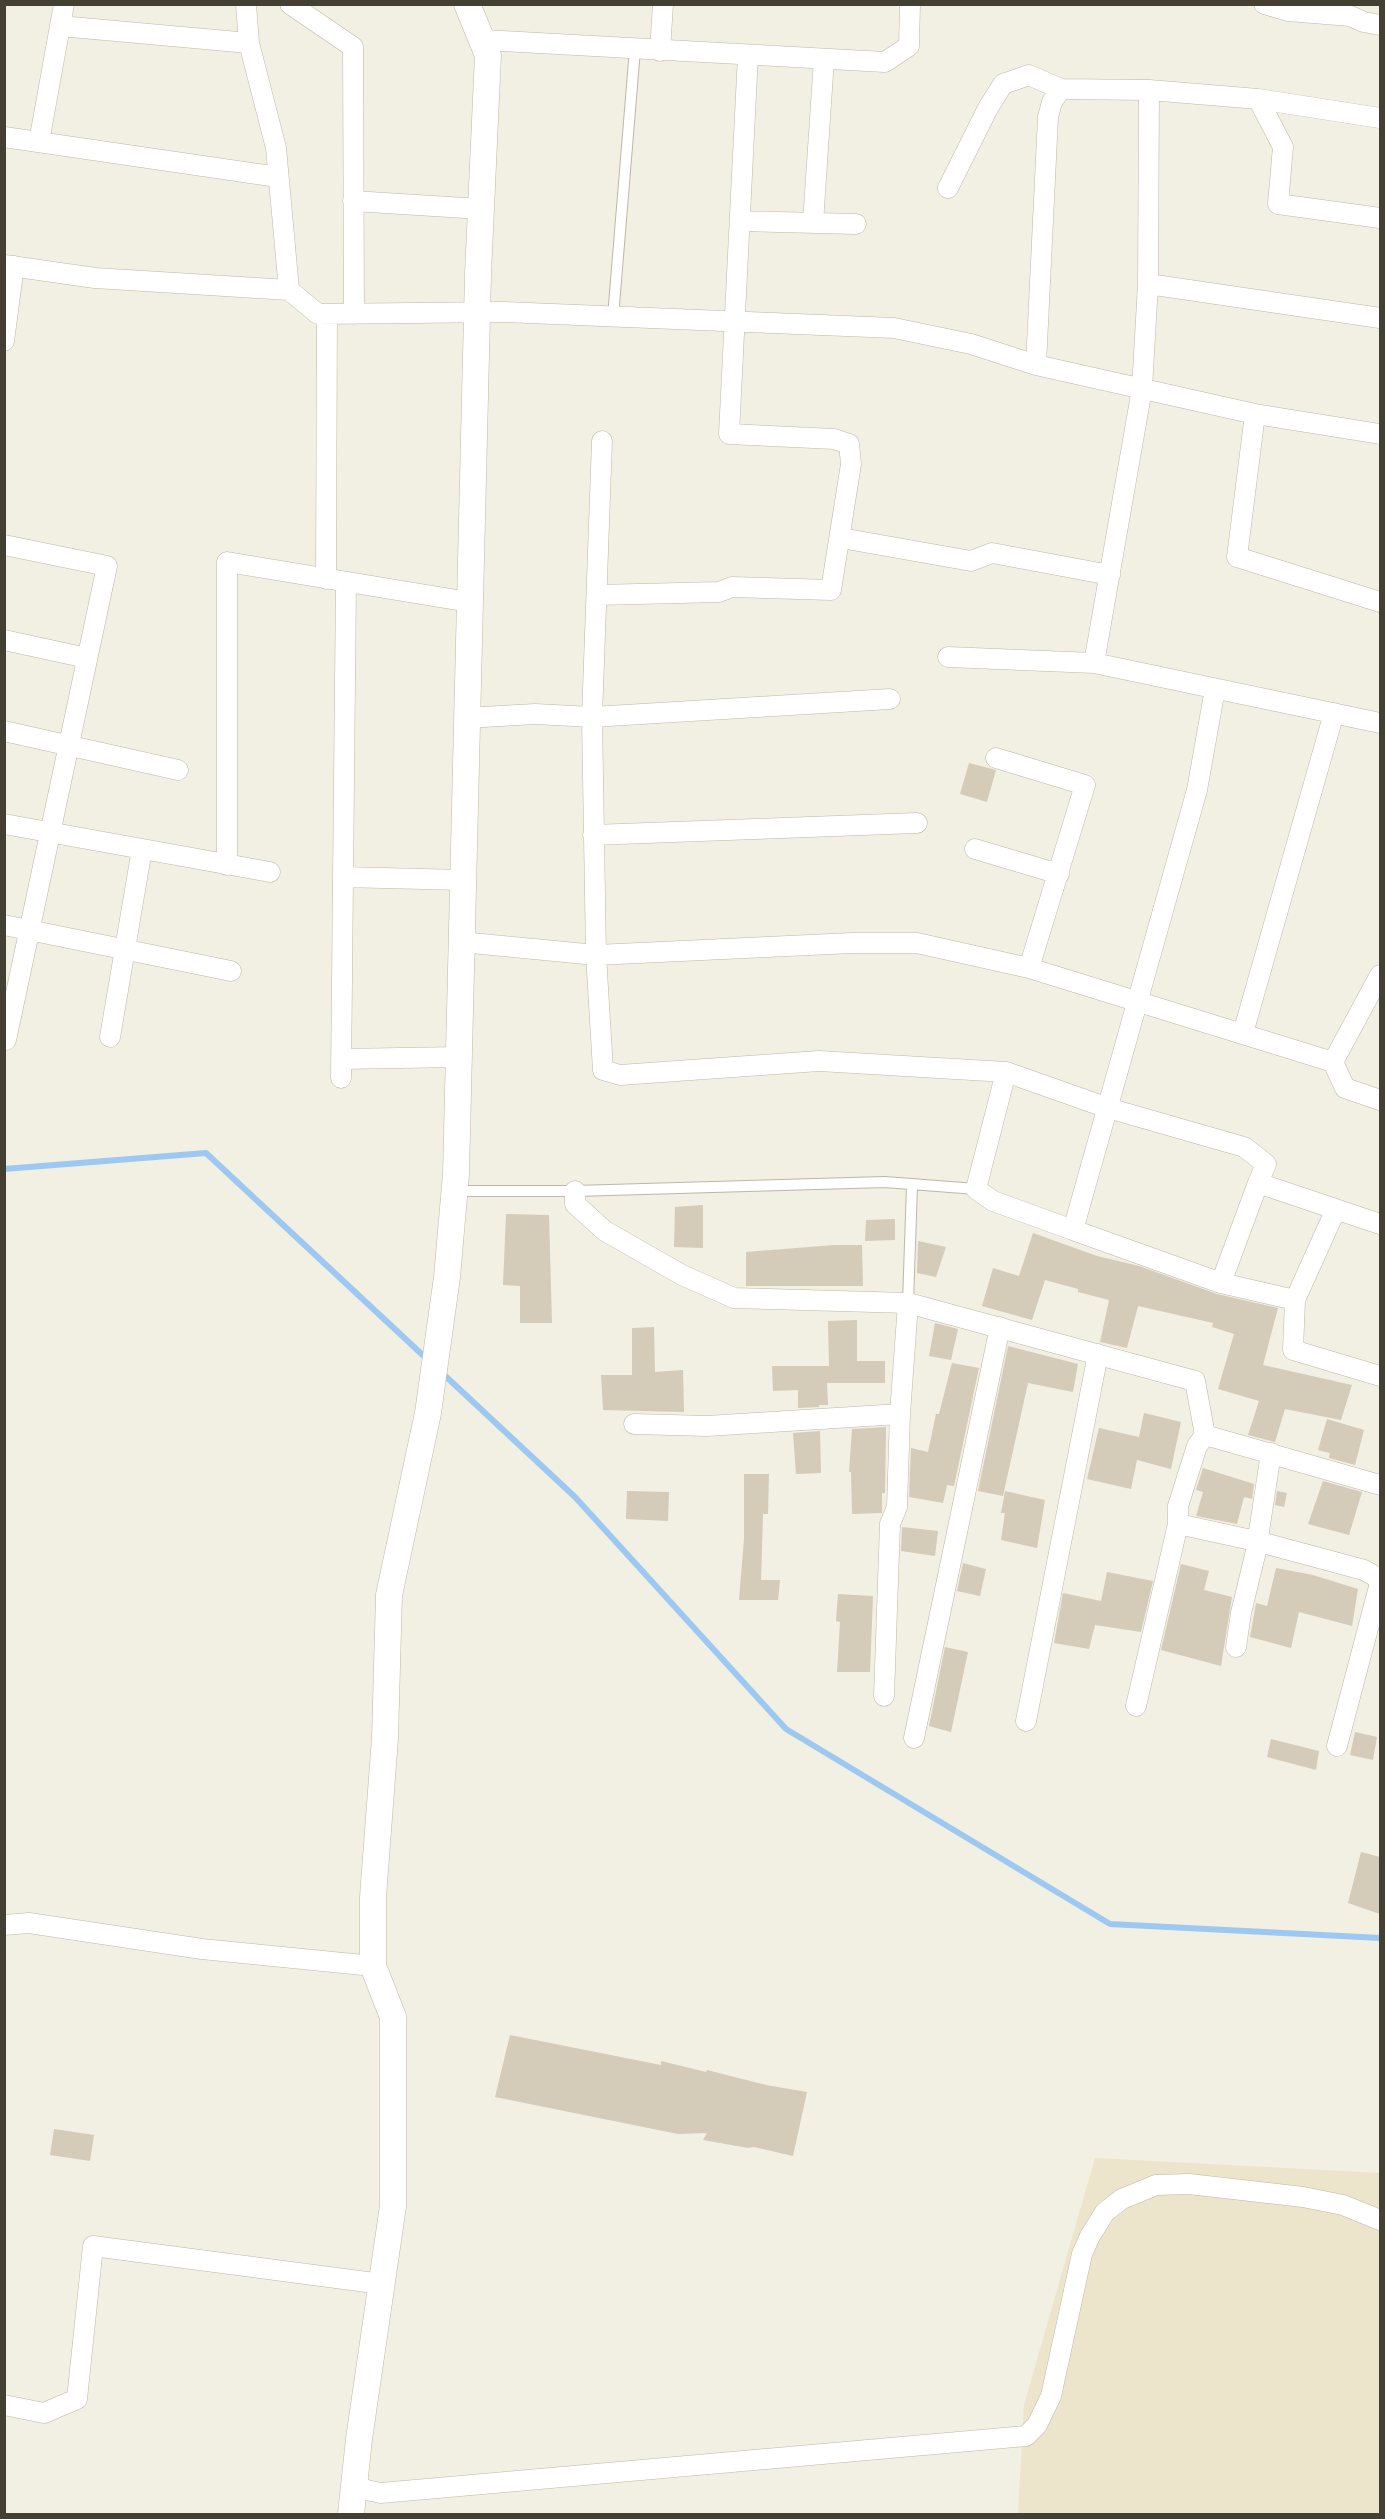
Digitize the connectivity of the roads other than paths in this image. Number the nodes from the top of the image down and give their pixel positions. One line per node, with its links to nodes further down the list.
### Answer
1 (64, 4): 10 (street)
2 (246, 4): 12 (street)
3 (290, 4): 25 (street)
4 (467, 4): 11 (street)
5 (663, 4): 14 (street)
6 (910, 4): 16 (street)
7 (1264, 4): 8 (street)
8 (1351, 10): 9 (street)
9 (1380, 25)
10 (60, 26): 12 (street); 22 (street)
11 (484, 40): 13 (street); 26 (street)
12 (249, 43): 23 (street)
13 (635, 49): 14 (street); 37 (lane)
14 (660, 51): 15 (street)
15 (748, 55): 16 (street); 28 (street)
16 (824, 58): 29 (street)
17 (1061, 89): 18 (street); 24 (street); 41 (street)
18 (1149, 90): 19 (street); 32 (street)
19 (1257, 99): 20 (street); 27 (street)
20 (1380, 118)
21 (4, 137): 22 (street)
22 (39, 142): 23 (street)
23 (278, 177): 33 (street)
24 (948, 188)
25 (353, 201): 26 (street); 35 (street)
26 (481, 209): 36 (street)
27 (1380, 218)
28 (740, 221): 29 (street); 39 (street)
29 (813, 223): 30 (street)
30 (856, 224)
31 (9, 266): 33 (street); 40 (street)
32 (1148, 284): 38 (street); 42 (street)
33 (289, 290): 34 (street)
34 (327, 314): 35 (street); 49 (street)
35 (354, 314): 36 (street)
36 (477, 314): 37 (street); 52 (street)
37 (613, 317): 39 (street)
38 (1380, 318)
39 (736, 321): 41 (street); 46 (street)
40 (4, 341)
41 (1036, 365): 42 (street)
42 (1142, 389): 43 (street); 48 (street)
43 (1255, 414): 44 (street); 53 (street)
44 (1380, 434)
45 (602, 441): 51 (street)
46 (841, 538): 48 (street); 51 (street)
47 (4, 545): 56 (street)
48 (1110, 575): 57 (street)
49 (326, 579): 50 (street); 74 (street)
50 (346, 582): 52 (street); 77 (street)
51 (597, 595): 61 (street)
52 (469, 602): 62 (street)
53 (1380, 602)
54 (4, 640): 56 (street)
55 (948, 657): 57 (street)
56 (87, 658): 65 (street)
57 (1094, 663): 58 (street)
58 (1215, 689): 60 (street); 87 (street)
59 (890, 699): 61 (street)
60 (1334, 713): 63 (street); 88 (street)
61 (592, 717): 62 (street); 71 (street)
62 (466, 718): 78 (street)
63 (1380, 723)
64 (4, 731): 65 (street)
65 (69, 745): 67 (street); 70 (street)
66 (996, 758): 76 (street)
67 (178, 770)
68 (917, 823): 71 (street)
69 (4, 824): 70 (street)
70 (50, 832): 72 (street); 80 (street)
71 (593, 835): 83 (street)
72 (142, 849): 74 (street); 82 (street)
73 (975, 849): 76 (street)
74 (227, 865): 75 (street)
75 (270, 872)
76 (1059, 874): 84 (street)
77 (343, 877): 78 (street); 91 (street)
78 (462, 879): 81 (street)
79 (4, 925): 80 (street)
80 (29, 930): 82 (street); 90 (street)
81 (461, 942): 83 (street); 91 (street)
82 (125, 950): 85 (street); 89 (street)
83 (596, 955): 84 (street); 93 (street)
84 (1029, 968): 87 (street)
85 (231, 971)
86 (1380, 975): 92 (street)
87 (1137, 1001): 88 (street); 95 (street)
88 (1243, 1033): 92 (street)
89 (110, 1037)
90 (6, 1040)
91 (459, 1057): 99 (street)
92 (1333, 1062): 94 (street)
93 (1006, 1072): 95 (street); 98 (street)
94 (1380, 1100)
95 (1108, 1108): 96 (street); 103 (street)
96 (1258, 1183): 101 (street); 104 (street)
97 (912, 1185): 98 (lane); 100 (lane); 106 (lane)
98 (976, 1189): 103 (street)
99 (455, 1191): 100 (lane); 125 (street)
100 (575, 1191): 106 (street)
101 (1336, 1209): 102 (street); 105 (street)
102 (1380, 1224)
103 (1073, 1230): 104 (street)
104 (1221, 1283): 105 (street)
105 (1295, 1300): 109 (street)
106 (908, 1303): 107 (street); 110 (street)
107 (1000, 1327): 108 (street); 122 (street)
108 (1098, 1354): 112 (street); 121 (street)
109 (1380, 1376)
110 (900, 1414): 111 (street); 119 (street)
111 (634, 1425)
112 (1205, 1435): 113 (street); 115 (street)
113 (1271, 1453): 114 (street); 116 (street)
114 (1380, 1485)
115 (1178, 1524): 116 (street); 120 (street)
116 (1256, 1541): 117 (street); 118 (street)
117 (1380, 1581): 123 (street)
118 (1236, 1647)
119 (884, 1696)
120 (1136, 1706)
121 (1026, 1721)
122 (914, 1738)
123 (1337, 1746)
124 (4, 1924): 125 (street)
125 (373, 1966): 127 (street)
126 (1380, 2220): 129 (street)
127 (382, 2284): 128 (street); 129 (street)
128 (4, 2405)
129 (354, 2482): 130 (street)
130 (351, 2514)

